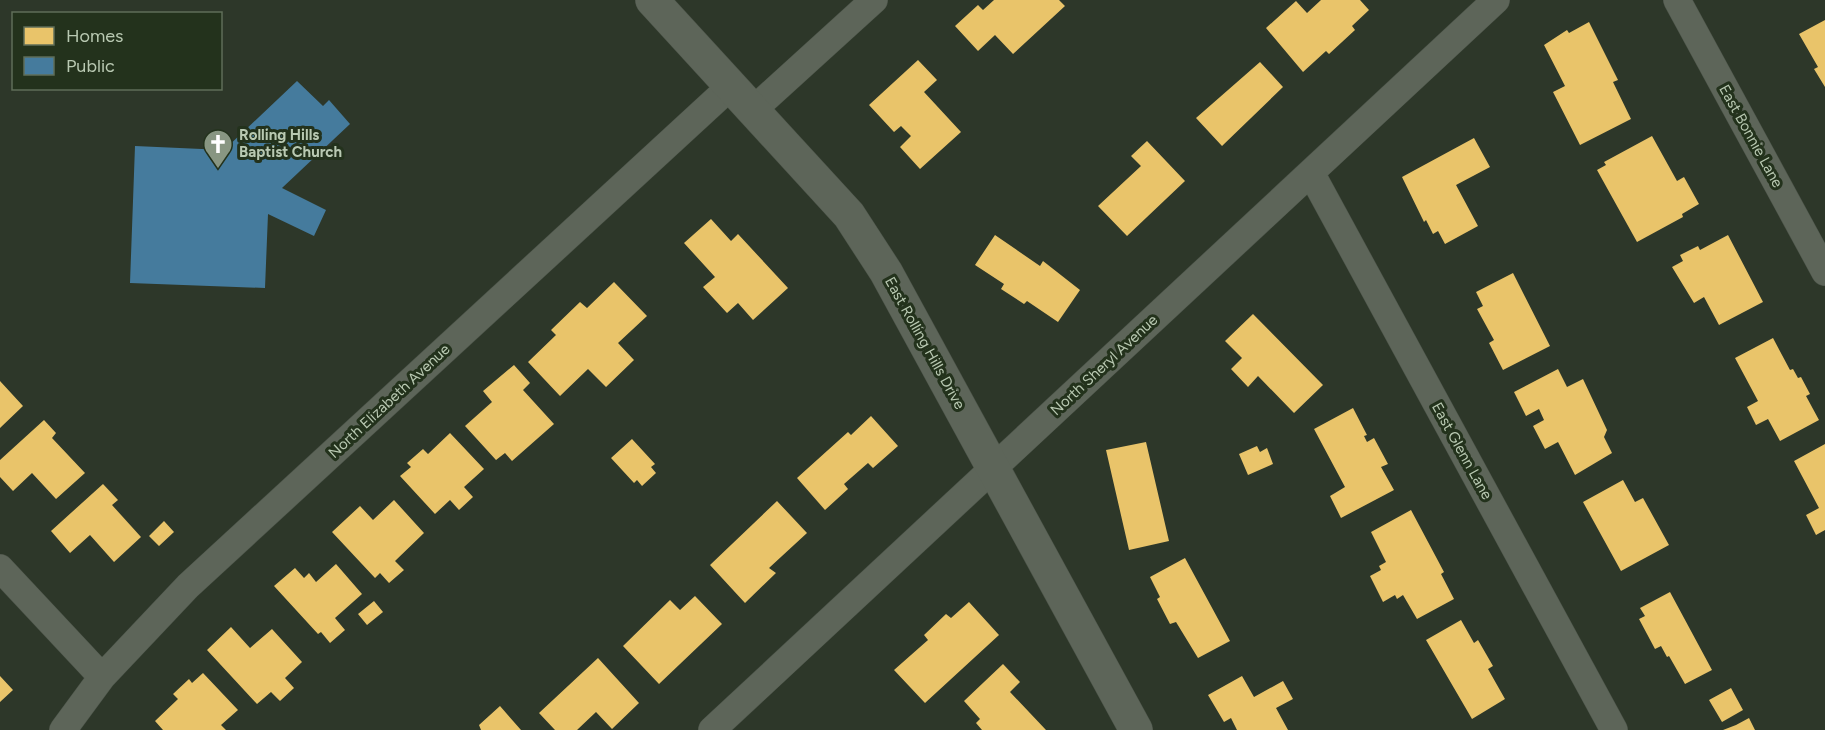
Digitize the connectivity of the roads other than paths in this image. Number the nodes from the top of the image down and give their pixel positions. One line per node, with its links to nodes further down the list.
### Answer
1 (652, 0): 5 (street, East Rolling Hills Drive)
2 (873, 0): 6 (street)
3 (1496, 0): 7 (street, North Sheryl Avenue)
4 (1677, 0): 8 (street, East Bonnie Lane)
5 (731, 86): 6 (street, East Rolling Hills Drive); 11 (street, North Elizabeth Avenue)
6 (753, 110): 9 (street, East Rolling Hills Drive)
7 (1311, 173): 9 (street, North Sheryl Avenue); 15 (street, East Glenn Lane)
8 (1825, 272)
9 (994, 467): 13 (street, North Sheryl Avenue); 14 (street, East Rolling Hills Drive)
10 (0, 568): 11 (street)
11 (102, 677): 12 (street, North Elizabeth Avenue)
12 (63, 730)
13 (712, 730)
14 (1136, 730)
15 (1614, 730)

